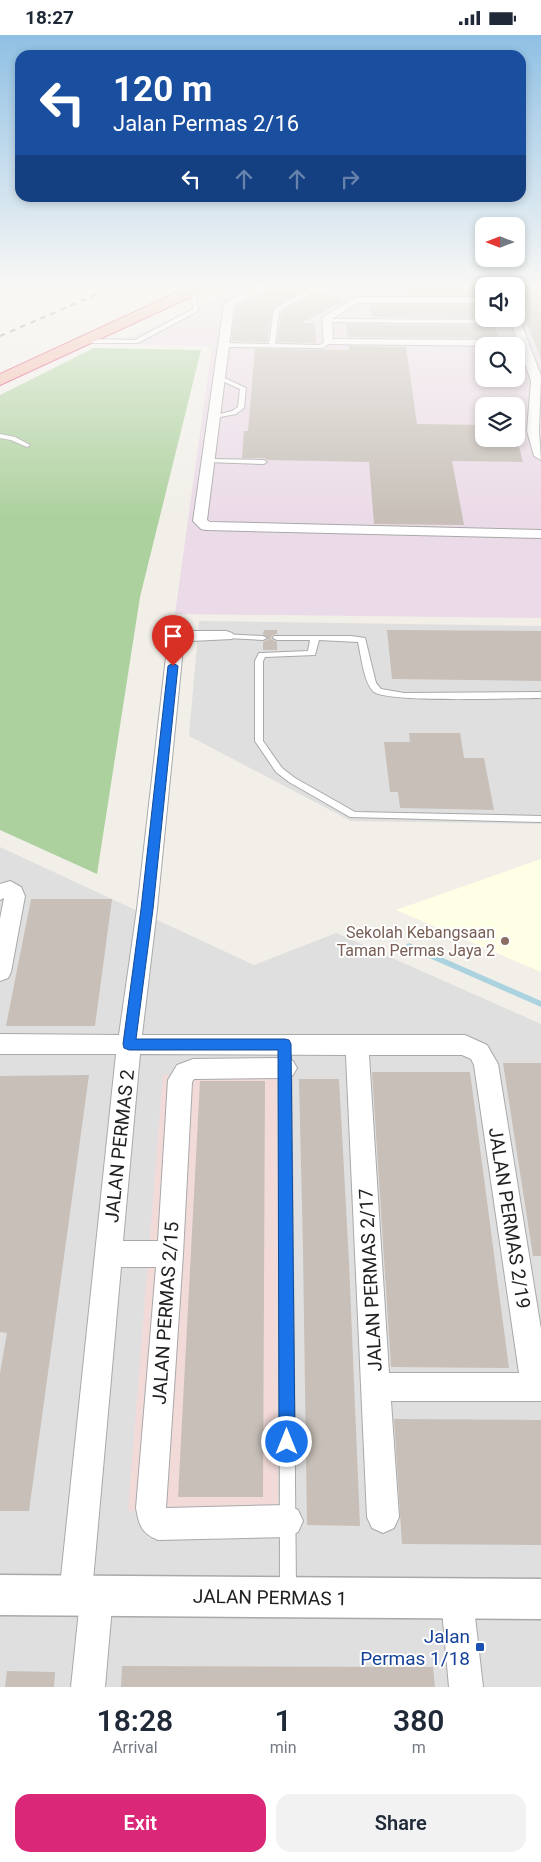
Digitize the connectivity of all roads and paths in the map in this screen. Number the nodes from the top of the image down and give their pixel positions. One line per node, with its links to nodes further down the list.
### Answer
1 (36, 363): 5 (highway)
2 (222, 363): 4 (street)
3 (530, 363): 9 (street)
4 (220, 378): 6 (street); 6 (lane)
5 (0, 380)
6 (215, 416): 10 (street)
7 (0, 436): 8 (lane)
8 (27, 445)
9 (541, 456)
10 (209, 461): 11 (lane); 12 (street)
11 (264, 462)
12 (541, 534)
13 (226, 636): 14 (lane); 22 (street, JALAN PERMAS 2)
14 (263, 638)
15 (277, 638): 16 (lane)
16 (314, 638): 17 (lane); 18 (lane)
17 (541, 695)
18 (541, 819)
19 (5, 890): 20 (street)
20 (0, 972)
21 (0, 1044): 22 (street)
22 (129, 1044): 24 (street); 25 (street, JALAN PERMAS 2)
23 (357, 1044): 24 (street); 27 (street, JALAN PERMAS 2/17); 28 (street, JALAN PERMAS 2/19)
24 (285, 1056): 26 (street, JALAN PERMAS 2/15); 30 (lane)
25 (108, 1254): 26 (street); 32 (street, JALAN PERMAS 2)
26 (170, 1254): 30 (street, JALAN PERMAS 2/15)
27 (376, 1387): 28 (street); 29 (street, JALAN PERMAS 2/17)
28 (538, 1387)
29 (382, 1517)
30 (288, 1521): 33 (lane)
31 (0, 1595): 32 (street, JALAN PERMAS 1)
32 (86, 1595): 33 (street, JALAN PERMAS 1); 36 (street, JALAN PERMAS 2)
33 (288, 1598): 34 (street, JALAN PERMAS 1)
34 (457, 1599): 35 (street, JALAN PERMAS 1); 37 (street)
35 (541, 1599)
36 (88, 1687)
37 (466, 1687)

